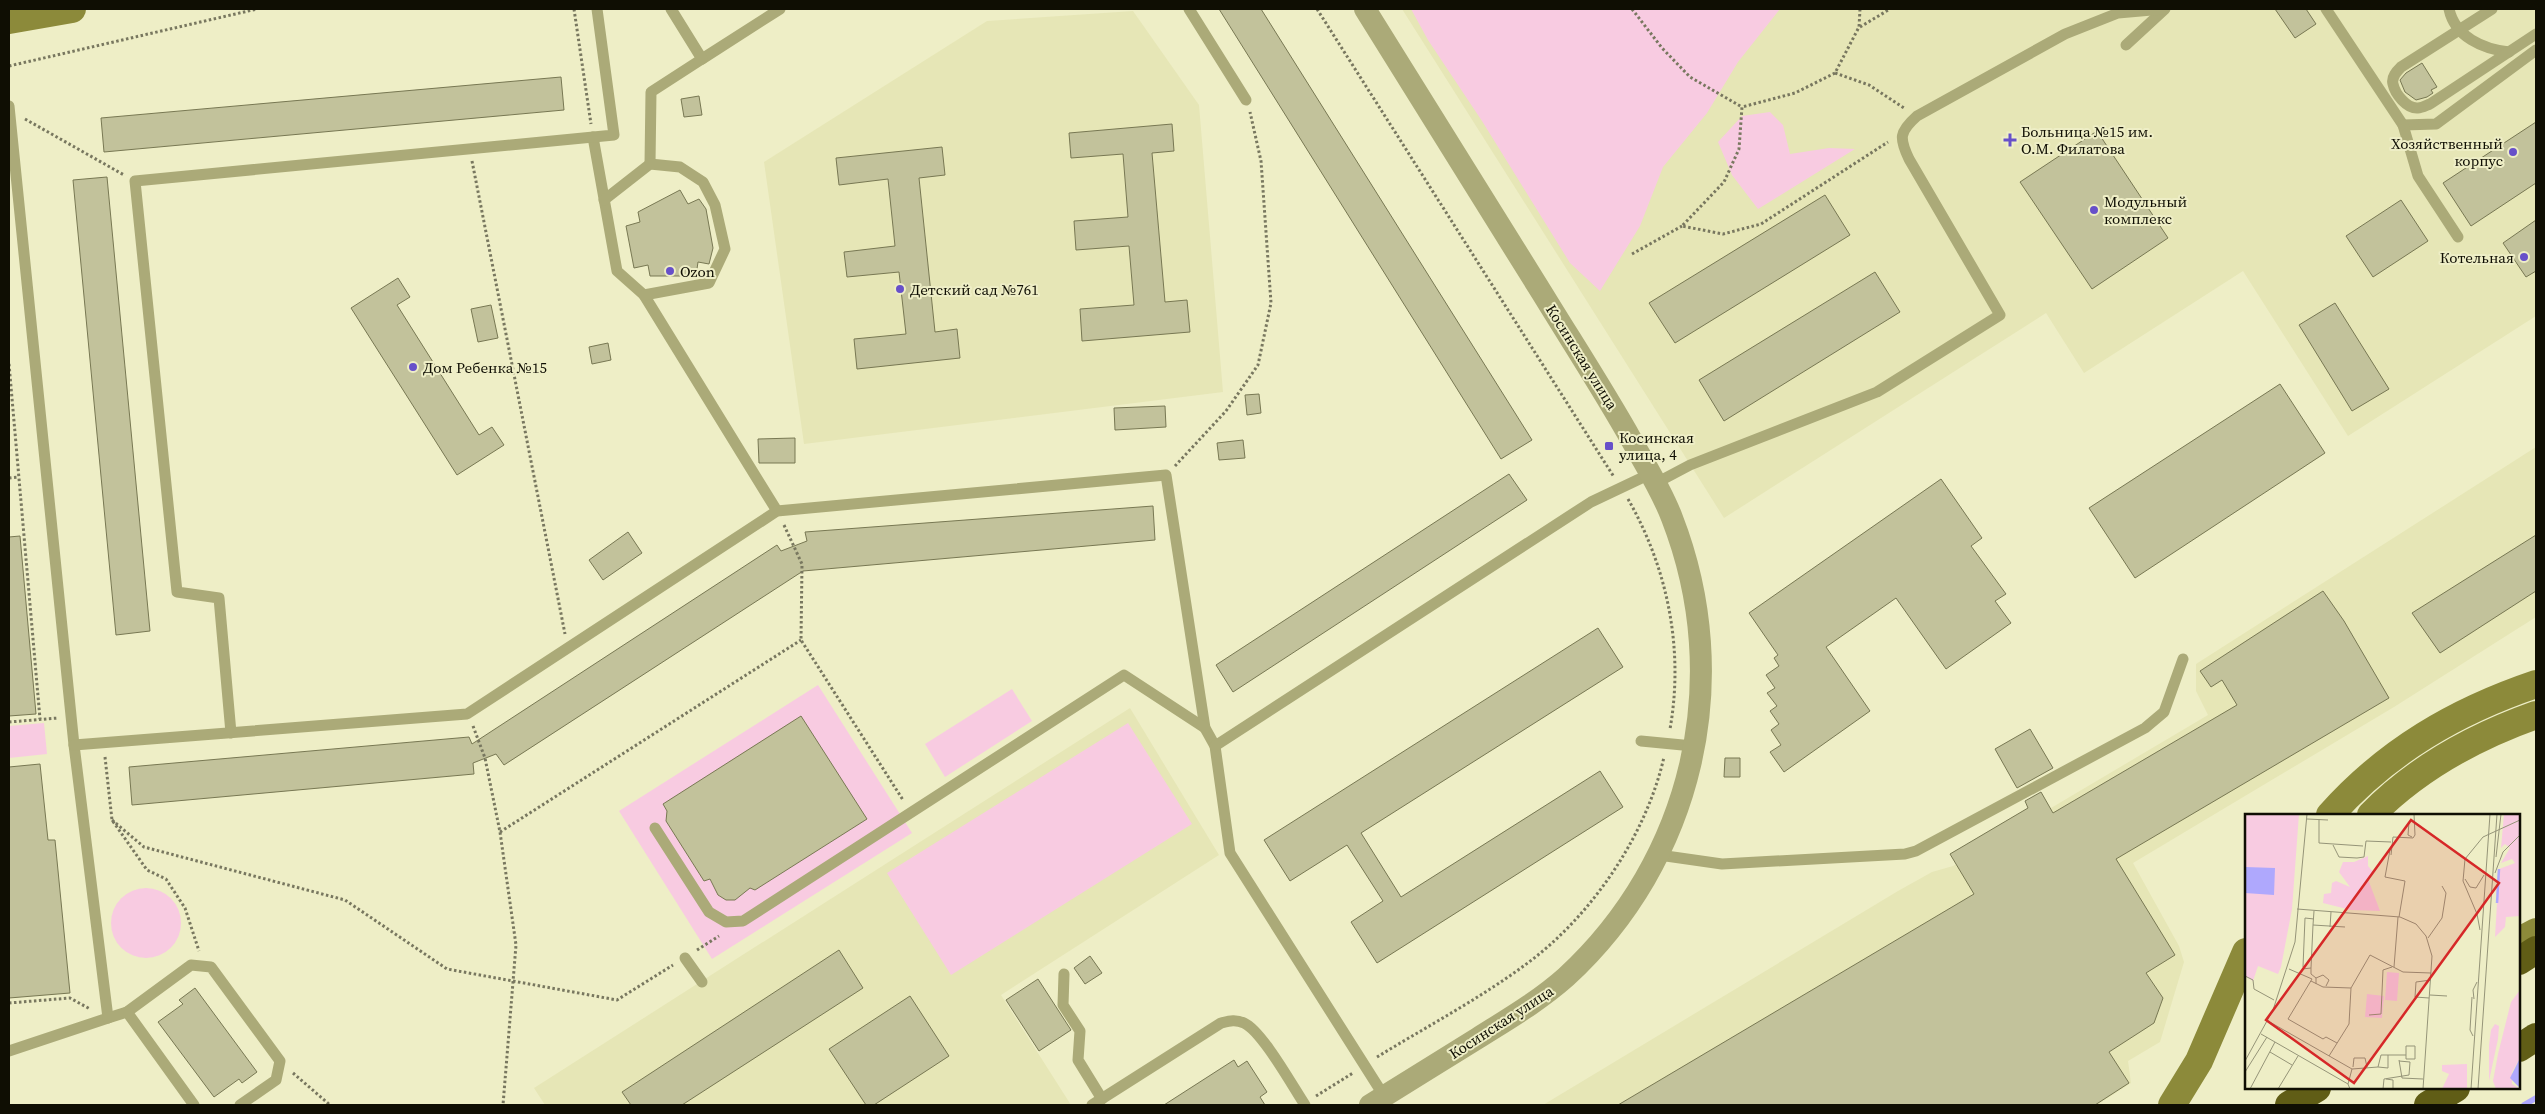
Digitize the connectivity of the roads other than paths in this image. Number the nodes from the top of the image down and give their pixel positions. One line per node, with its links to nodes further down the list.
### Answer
1 (72, 9): 11 (main road)
2 (597, 9): 20 (lane)
3 (671, 9): 16 (lane)
4 (780, 9): 16 (lane)
5 (1189, 9): 17 (lane)
6 (1365, 9): 25 (street, Косинская улица)
7 (2164, 9): 13 (lane); 25 (lane)
8 (2326, 9): 19 (lane)
9 (2448, 9): 15 (lane)
10 (2492, 9): 15 (lane)
11 (9, 20)
12 (2536, 34): 15 (lane)
13 (2126, 45)
14 (2536, 50): 19 (lane)
15 (2509, 52)
16 (702, 59): 21 (lane)
17 (1246, 100)
18 (9, 109): 33 (lane)
19 (2403, 125): 23 (lane)
20 (593, 137): 22 (lane); 31 (lane)
21 (650, 164): 22 (lane); 24 (lane)
22 (604, 200): 24 (lane)
23 (2458, 237)
24 (644, 295): 26 (lane)
25 (1653, 478): 34 (lane); 35 (street, Косинская улица)
26 (777, 511): 30 (lane); 31 (lane)
27 (2183, 659): 39 (lane)
28 (2536, 684): 36 (main road)
29 (2536, 716): 37 (main road)
30 (1205, 728): 34 (lane); 38 (lane)
31 (231, 733): 33 (lane)
32 (1641, 741): 35 (lane)
33 (74, 745): 49 (lane)
34 (1215, 746): 56 (lane)
35 (1693, 746): 39 (street, Косинская улица)
36 (2331, 814)
37 (2372, 814)
38 (655, 828)
39 (1660, 855): 56 (street, Косинская улица)
40 (2536, 932): 41 (main road)
41 (2520, 940)
42 (2536, 950): 45 (highway)
43 (2245, 954): 61 (main road)
44 (685, 958): 47 (lane)
45 (2520, 960)
46 (1064, 974): 57 (lane)
47 (702, 982)
48 (127, 1012): 49 (lane); 59 (lane); 60 (lane)
49 (108, 1018): 52 (lane)
50 (2536, 1037): 51 (highway)
51 (2520, 1047)
52 (9, 1051)
53 (2536, 1052): 54 (main road)
54 (2520, 1060)
55 (2315, 1089): 62 (highway)
56 (1377, 1101)
57 (1097, 1102): 58 (lane)
58 (1304, 1104)
59 (194, 1105)
60 (240, 1105)
61 (2172, 1105)
62 (2289, 1105)

